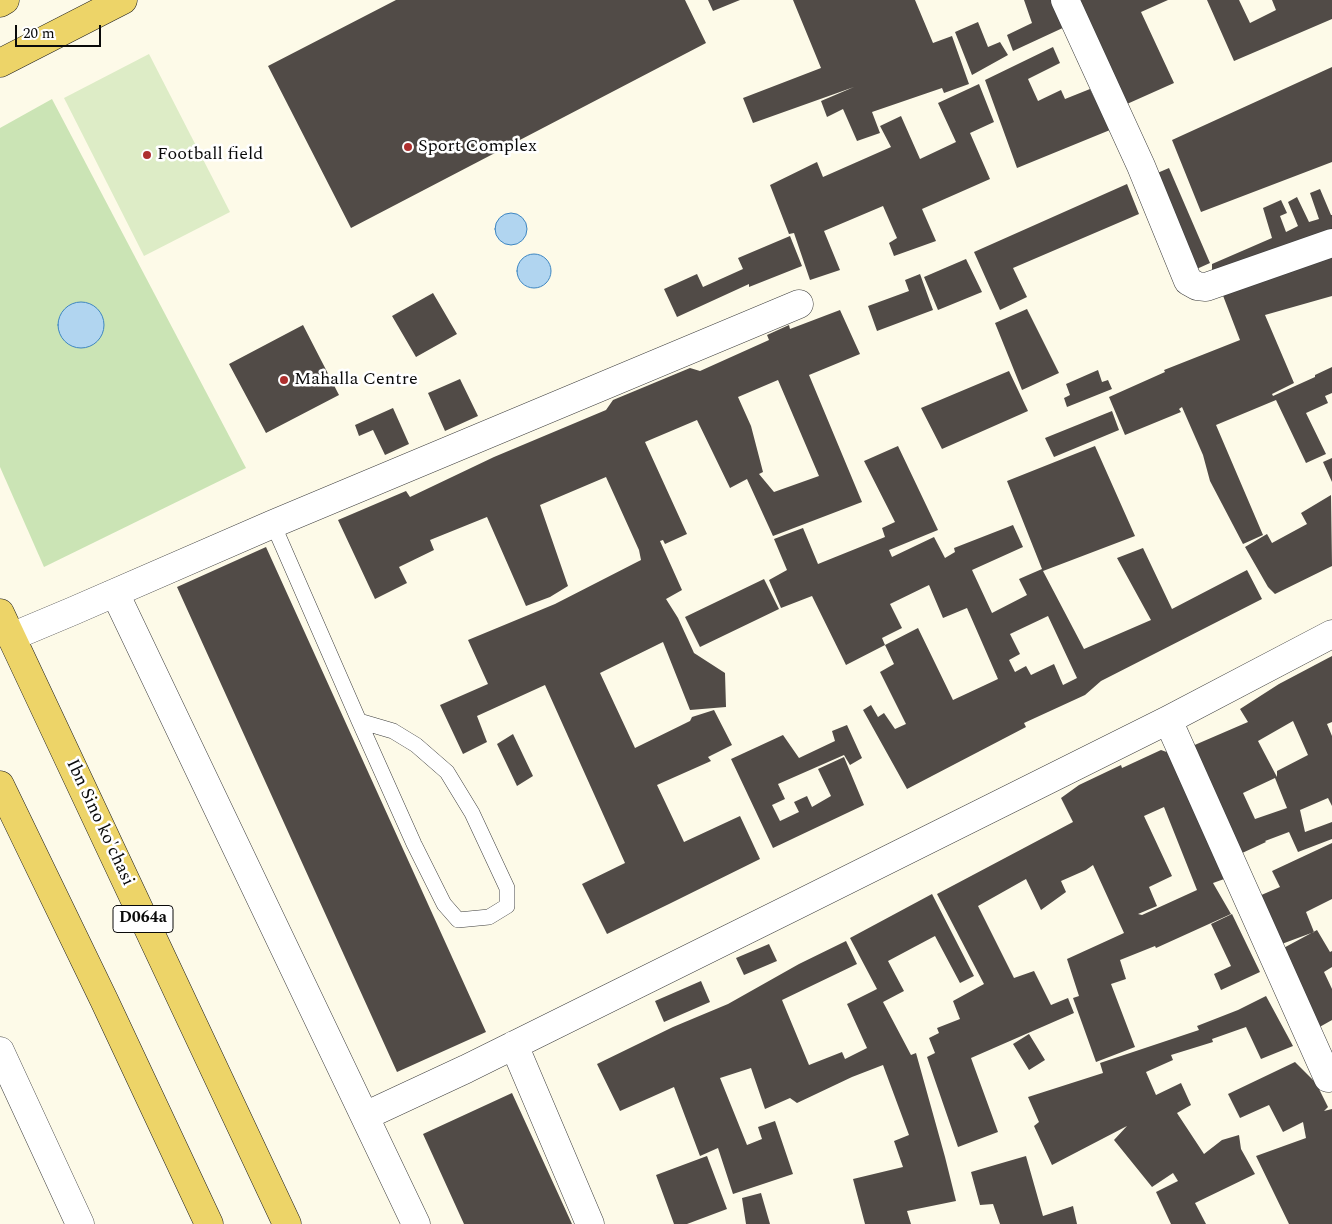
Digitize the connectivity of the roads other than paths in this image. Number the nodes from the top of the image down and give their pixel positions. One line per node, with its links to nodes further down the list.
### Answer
1 (5, 0): 4 (main road)
2 (123, 0): 5 (main road)
3 (1065, 0): 6 (street)
4 (0, 3)
5 (0, 63)
6 (1332, 243)
7 (799, 304): 8 (street)
8 (272, 524): 9 (street); 13 (lane)
9 (115, 593): 10 (street); 18 (street)
10 (5, 625): 21 (main road, Ibn Sino ko'chasi / D064a)
11 (1332, 634): 12 (street)
12 (1168, 720): 15 (street); 17 (street)
13 (358, 721): 13 (lane)
14 (0, 785): 20 (main road)
15 (514, 1045): 18 (street); 23 (street)
16 (0, 1051): 19 (street)
17 (1328, 1078)
18 (365, 1116): 22 (street)
19 (80, 1224)
20 (209, 1224)
21 (287, 1224)
22 (416, 1224)
23 (590, 1224)

